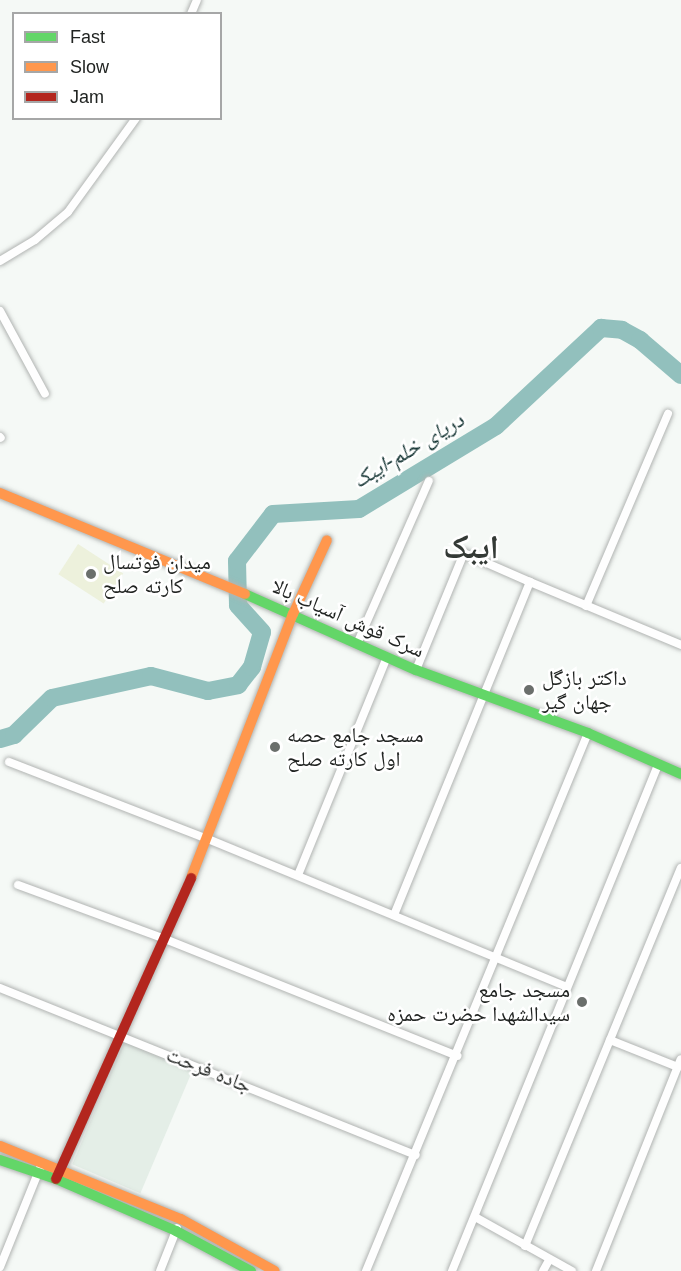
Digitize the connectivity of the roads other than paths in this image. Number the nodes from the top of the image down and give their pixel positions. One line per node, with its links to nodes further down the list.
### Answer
1 (135, 120): 2 (street)
2 (0, 261)
3 (0, 311): 4 (street)
4 (45, 394)
5 (668, 414): 10 (street)
6 (429, 481): 12 (street)
7 (0, 493): 11 (street, سرک قوش آسیاب بالا)
8 (327, 540): 11 (street)
9 (530, 582): 10 (street); 15 (street); 16 (street)
10 (586, 606): 13 (street)
11 (293, 614): 12 (street, سرک قوش آسیاب بالا); 21 (street)
12 (357, 644): 14 (street, سرک قوش آسیاب بالا)
13 (681, 645)
14 (387, 657): 15 (street, سرک قوش آسیاب بالا); 23 (street)
15 (416, 670): 16 (street, سرک قوش آسیاب بالا)
16 (486, 695): 17 (street, سرک قوش آسیاب بالا); 25 (street)
17 (588, 733): 19 (street, سرک قوش آسیاب بالا); 27 (street)
18 (9, 762): 21 (street)
19 (658, 765): 20 (street, سرک قوش آسیاب بالا); 28 (street)
20 (681, 774)
21 (208, 839): 23 (street); 26 (street)
22 (681, 868): 31 (street)
23 (298, 875): 25 (street)
24 (18, 885): 26 (street)
25 (394, 915): 27 (street)
26 (165, 939): 30 (street); 32 (street)
27 (497, 957): 28 (street); 32 (street)
28 (565, 986): 40 (street)
29 (0, 988): 30 (street, جاده فرحت)
30 (123, 1035): 35 (street, جاده فرحت); 39 (street)
31 (610, 1040): 33 (street); 43 (street)
32 (456, 1056): 35 (street)
33 (679, 1063): 53 (street)
34 (0, 1146): 37 (street)
35 (416, 1155): 49 (street)
36 (0, 1160): 38 (street)
37 (43, 1161): 38 (street); 39 (street)
38 (38, 1172): 39 (street); 45 (street)
39 (58, 1175): 41 (street); 42 (street)
40 (475, 1217): 43 (street); 50 (street)
41 (181, 1219): 42 (street); 48 (street)
42 (176, 1232): 46 (street); 47 (street)
43 (525, 1246): 44 (street)
44 (549, 1260): 51 (street); 52 (street)
45 (0, 1267)
46 (160, 1271)
47 (251, 1271)
48 (276, 1271)
49 (366, 1271)
50 (452, 1271)
51 (543, 1271)
52 (572, 1271)
53 (596, 1271)

